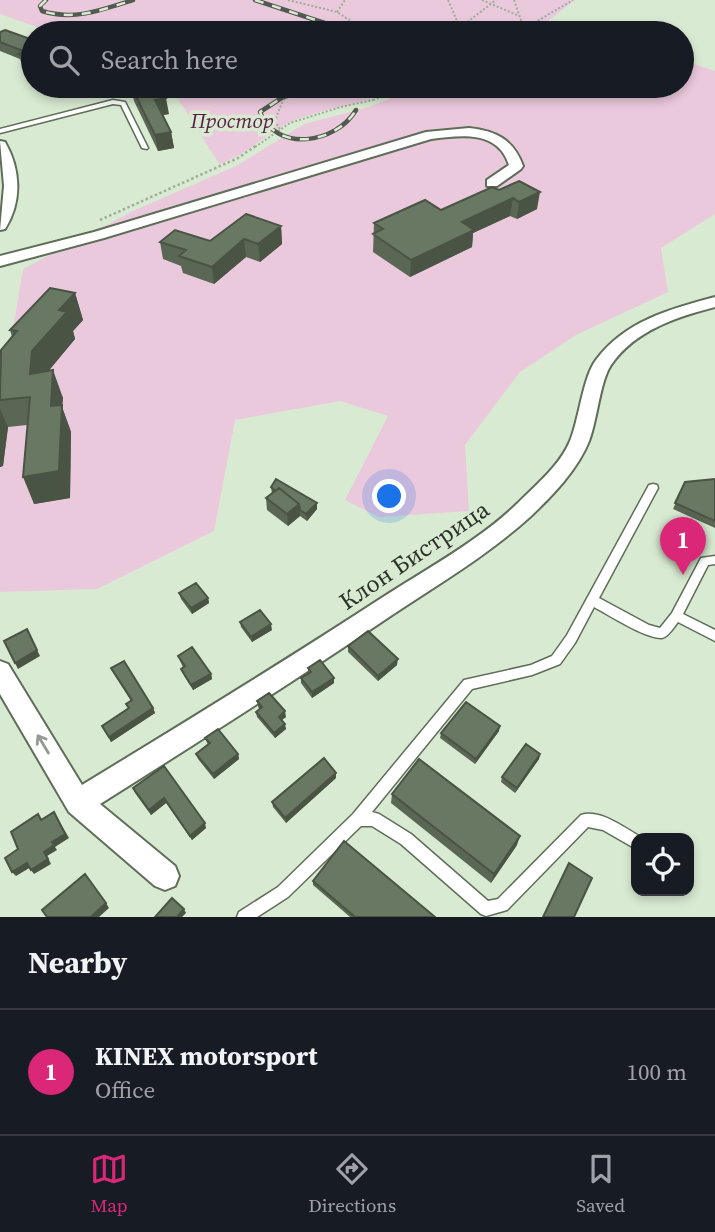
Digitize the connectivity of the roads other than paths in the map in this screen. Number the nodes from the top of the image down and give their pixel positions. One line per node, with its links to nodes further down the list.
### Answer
1 (0, 131): 3 (lane)
2 (0, 145): 5 (street)
3 (145, 148)
4 (492, 183): 6 (street)
5 (0, 226)
6 (0, 261)
7 (715, 302): 14 (street, Клон Бистрица)
8 (653, 488): 10 (lane)
9 (715, 560): 11 (lane)
10 (592, 600): 11 (lane); 15 (lane)
11 (676, 616): 12 (lane)
12 (715, 636)
13 (0, 671): 14 (street, one-way to 13)
14 (78, 803): 17 (street)
15 (358, 819): 16 (lane); 18 (lane)
16 (631, 839)
17 (164, 876)
18 (244, 917)

